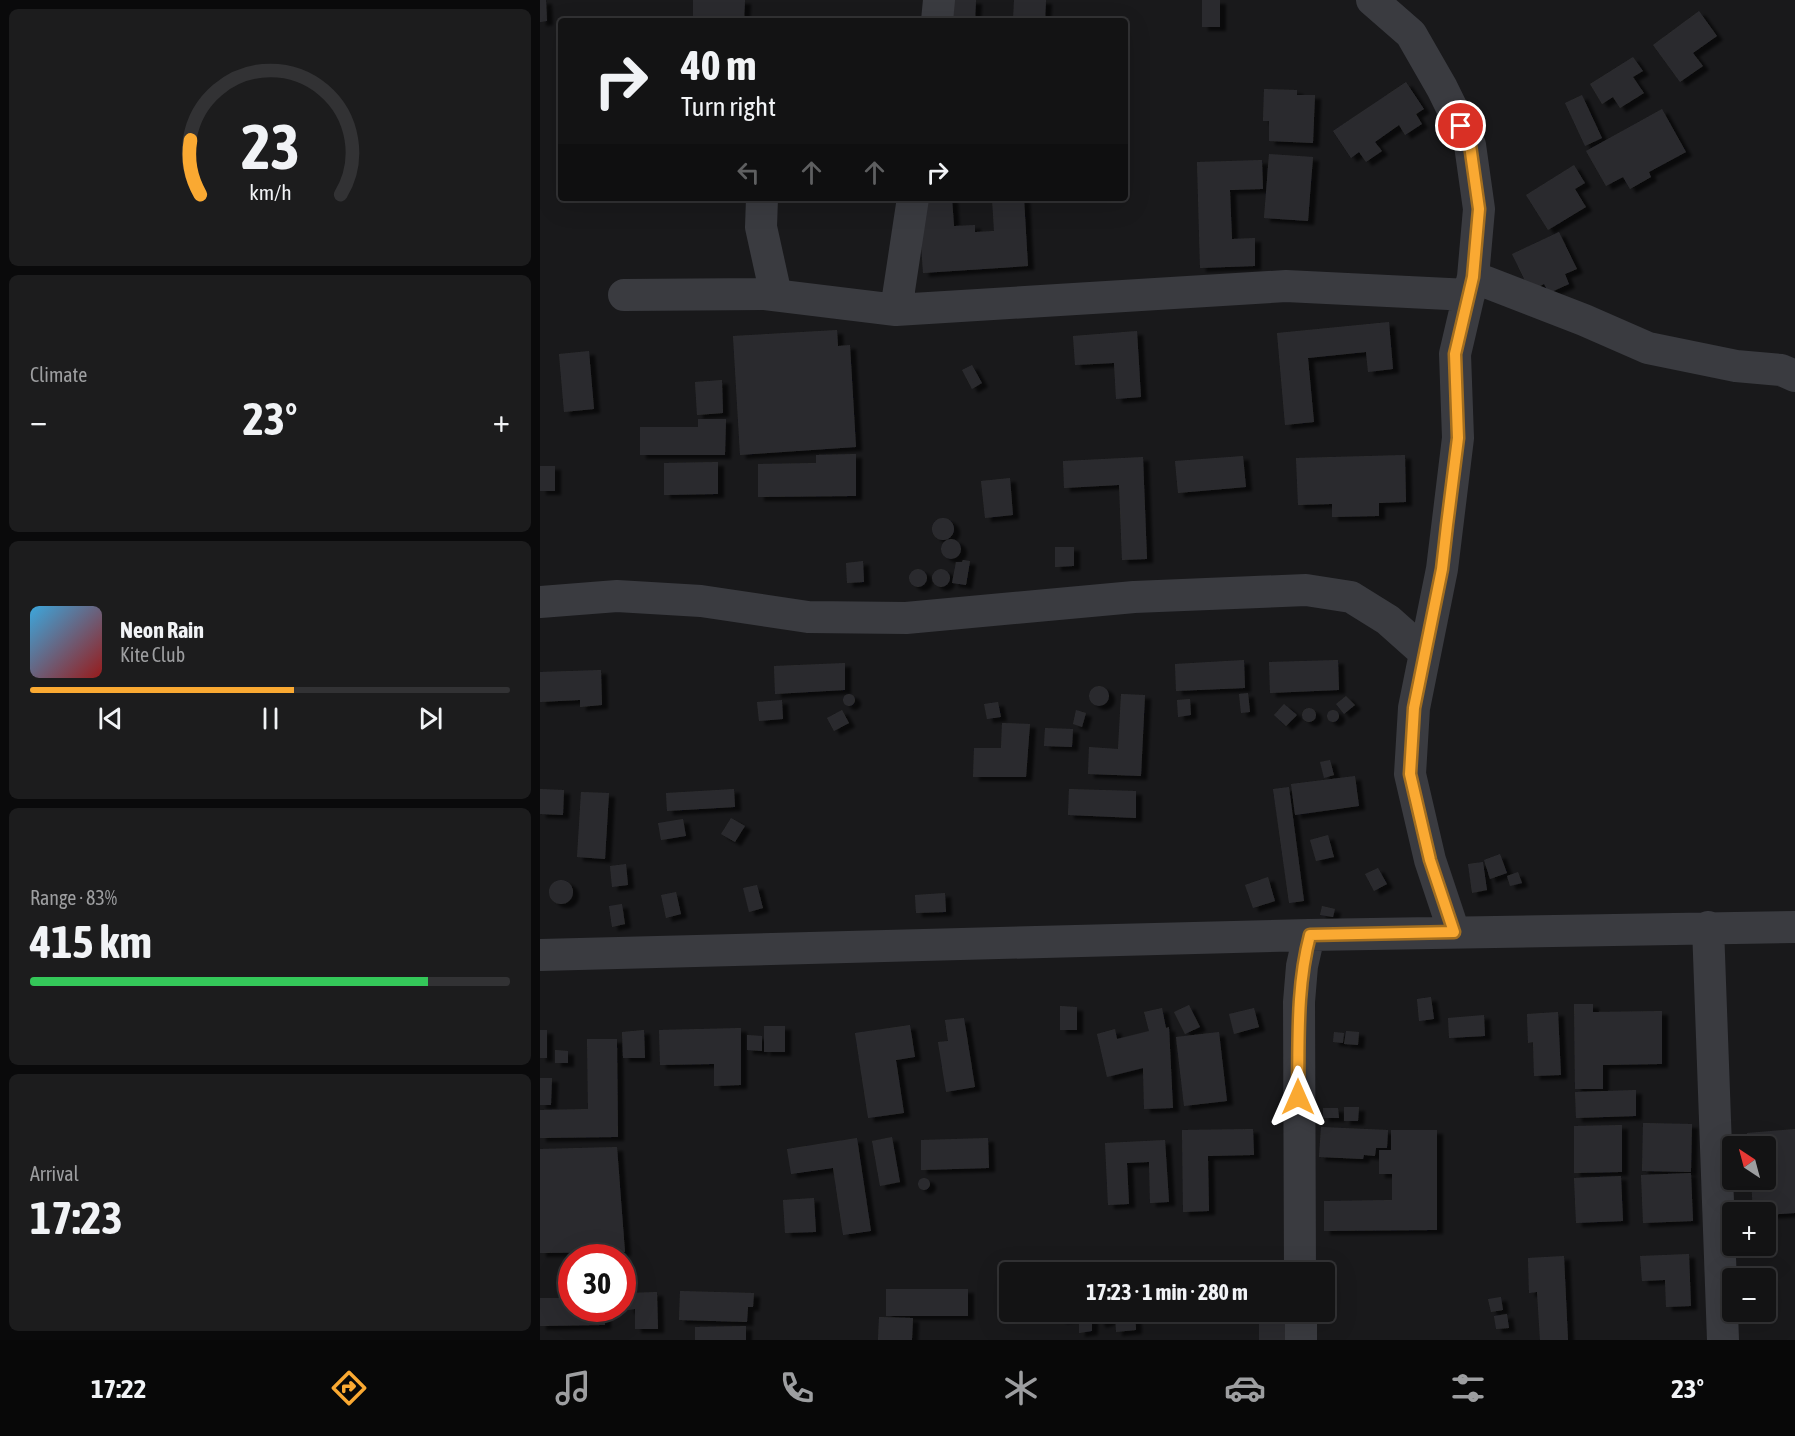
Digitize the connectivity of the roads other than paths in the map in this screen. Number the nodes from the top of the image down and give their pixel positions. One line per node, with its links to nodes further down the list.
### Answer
1 (939, 0): 3 (street)
2 (1372, 0): 6 (street)
3 (937, 18)
4 (762, 201): 8 (street)
5 (913, 201): 9 (street)
6 (1471, 286): 9 (street); 10 (street); 12 (street)
7 (624, 295): 8 (street)
8 (776, 295): 9 (street)
9 (896, 310)
10 (1795, 376)
11 (540, 602): 12 (street)
12 (1425, 652): 15 (street)
13 (1708, 927): 14 (street); 15 (street); 21 (street)
14 (1795, 927)
15 (1454, 932): 16 (street)
16 (1310, 935): 17 (street); 18 (street)
17 (540, 955)
18 (1300, 1262)
19 (1301, 1322): 20 (street)
20 (1301, 1340)
21 (1723, 1340)

